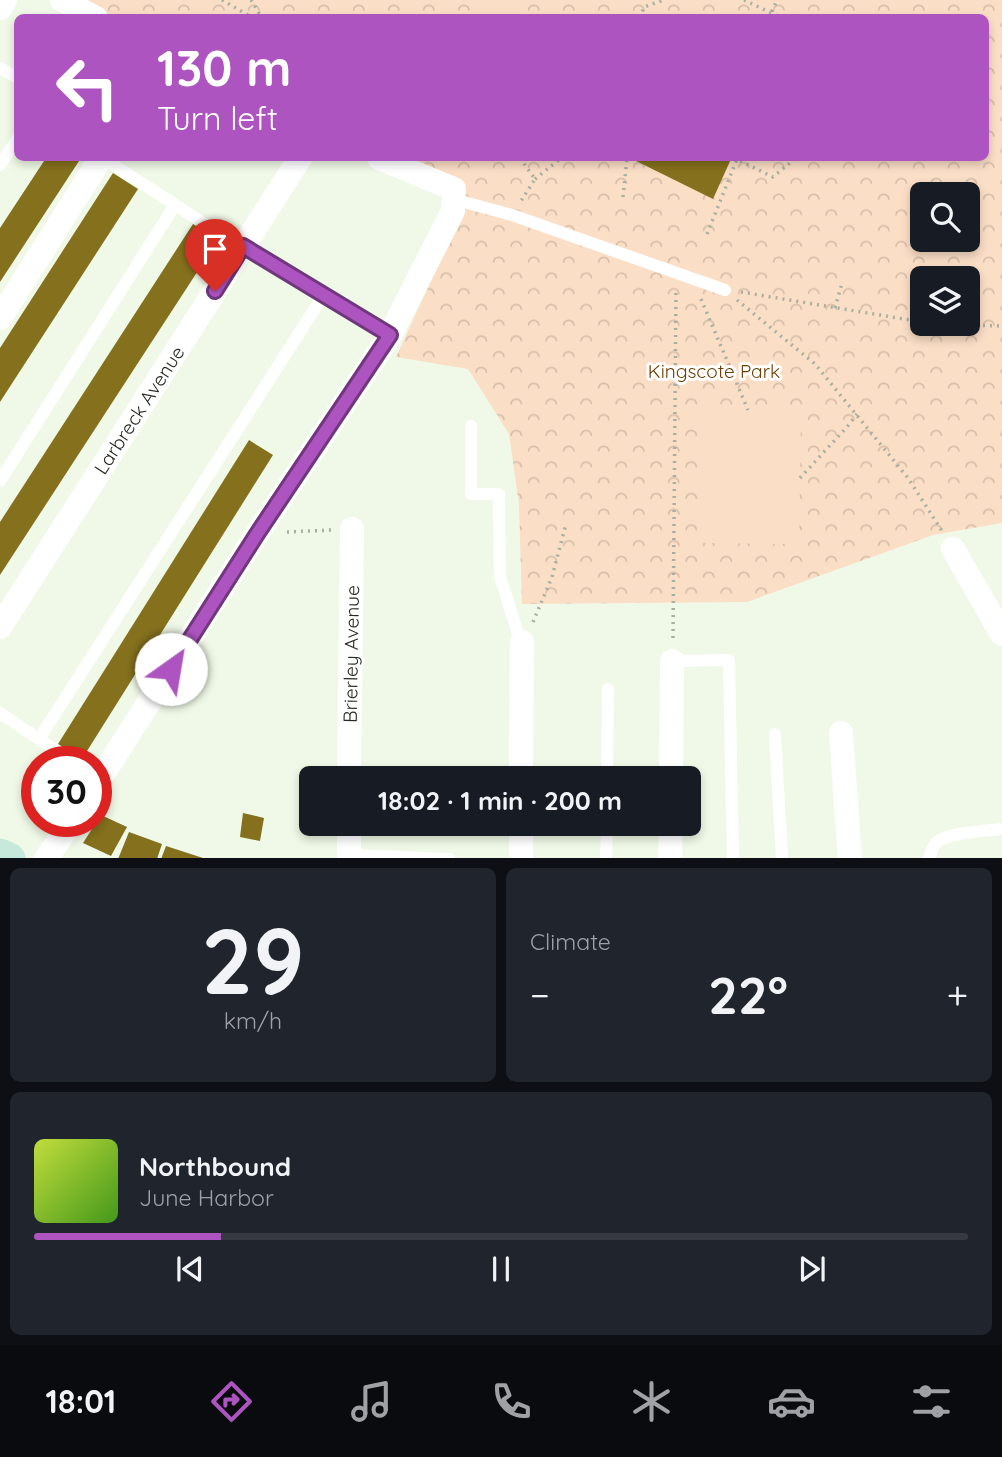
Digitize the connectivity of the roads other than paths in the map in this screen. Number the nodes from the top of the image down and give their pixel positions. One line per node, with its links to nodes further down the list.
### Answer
1 (5, 0): 3 (street)
2 (62, 0): 4 (street)
3 (0, 8)
4 (88, 14)
5 (14, 144): 10 (lane)
6 (100, 161): 16 (street)
7 (107, 161): 12 (lane)
8 (298, 161): 13 (street, Larbreck Avenue)
9 (385, 161): 11 (street)
10 (0, 165)
11 (454, 194): 14 (lane); 17 (street)
12 (175, 205): 13 (lane); 19 (lane)
13 (243, 246): 15 (lane); 22 (street, Larbreck Avenue)
14 (725, 290)
15 (323, 296): 17 (lane); 30 (lane)
16 (0, 318)
17 (390, 335): 32 (street)
18 (471, 426): 24 (lane)
19 (0, 481)
20 (352, 529): 33 (street, Brierley Avenue)
21 (953, 550): 23 (street)
22 (0, 628)
23 (1002, 634)
24 (522, 642): 34 (street)
25 (672, 661): 36 (street); 49 (lane)
26 (608, 689): 35 (lane)
27 (0, 713): 30 (lane)
28 (841, 733): 51 (street)
29 (775, 734): 50 (lane)
30 (39, 739): 31 (lane)
31 (50, 746)
32 (112, 759)
33 (349, 766)
34 (521, 766)
35 (607, 766)
36 (671, 766)
37 (1002, 828): 52 (lane)
38 (349, 836): 43 (street)
39 (521, 836): 46 (street)
40 (607, 836): 47 (lane)
41 (671, 836): 48 (street)
42 (61, 837): 44 (street)
43 (349, 857): 45 (lane)
44 (47, 858)
45 (399, 858)
46 (520, 858)
47 (606, 858)
48 (670, 858)
49 (733, 858)
50 (782, 858)
51 (850, 858)
52 (929, 858)

